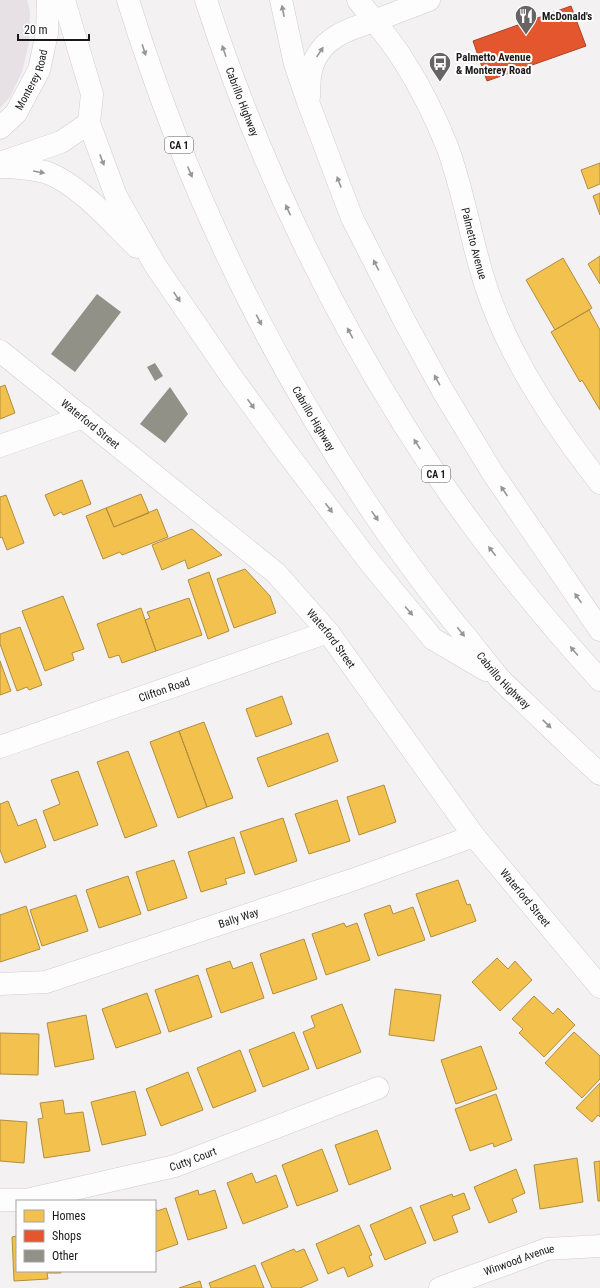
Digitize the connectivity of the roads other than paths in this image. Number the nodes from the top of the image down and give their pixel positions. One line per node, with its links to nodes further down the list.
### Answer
1 (48, 0): 11 (main road, Monterey Road)
2 (64, 0): 10 (main road)
3 (128, 0): 21 (main road, Cabrillo Highway / CA 1, one-way to 21)
4 (206, 0): 22 (main road, Cabrillo Highway / CA 1, one-way to 4)
5 (281, 0): 9 (main road, one-way to 5)
6 (358, 0): 8 (main road, Palmetto Avenue)
7 (429, 0): 8 (main road)
8 (374, 21): 9 (main road, one-way to 8); 18 (main road, Palmetto Avenue)
9 (308, 102): 19 (main road, one-way to 9)
10 (89, 123): 12 (main road); 14 (main road, one-way to 14)
11 (0, 128)
12 (0, 163)
13 (0, 167): 14 (main road, one-way to 14)
14 (155, 265): 21 (main road, one-way to 21)
15 (0, 351): 16 (main road, Waterford Street)
16 (84, 416): 17 (main road); 20 (main road, Waterford Street)
17 (0, 446)
18 (600, 483)
19 (600, 630)
20 (328, 632): 23 (main road, Clifton Road); 25 (main road, Waterford Street)
21 (499, 677): 24 (main road, Cabrillo Highway / CA 1, one-way to 24)
22 (600, 680)
23 (0, 747)
24 (600, 774)
25 (474, 836): 26 (main road, Bally Way); 27 (main road, Waterford Street)
26 (0, 984)
27 (600, 987)
28 (378, 1088): 29 (main road, Cutty Court)
29 (0, 1200)
30 (600, 1246): 31 (main road, Winwood Avenue)
31 (440, 1288)

